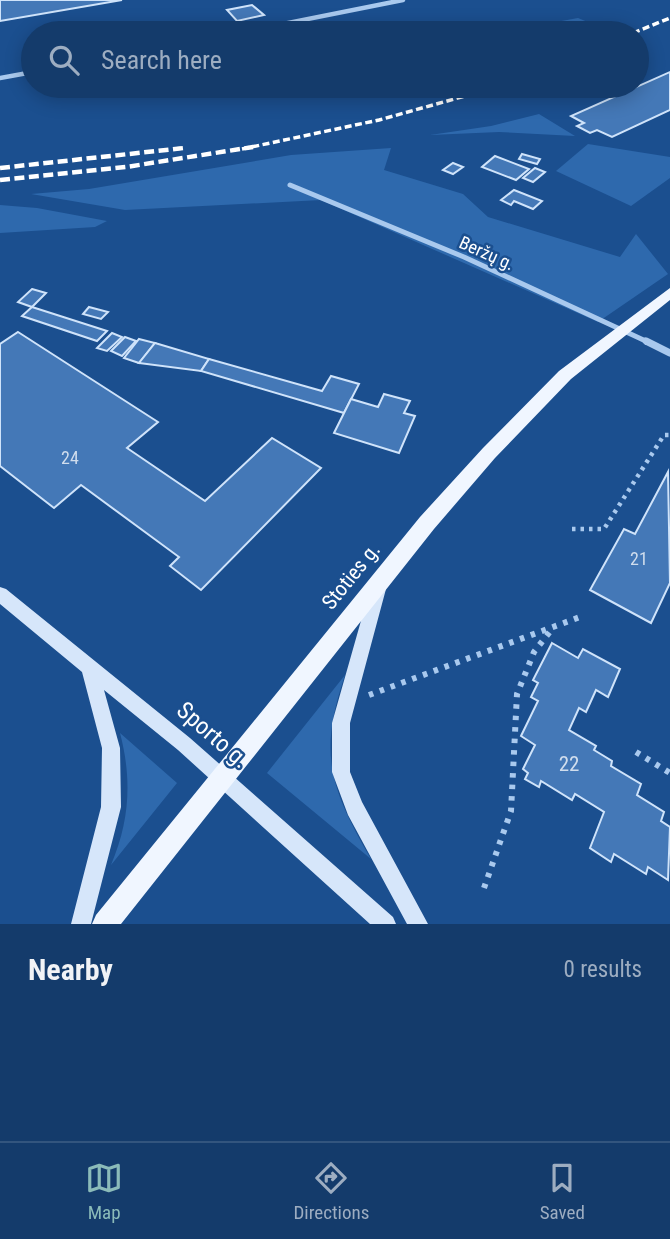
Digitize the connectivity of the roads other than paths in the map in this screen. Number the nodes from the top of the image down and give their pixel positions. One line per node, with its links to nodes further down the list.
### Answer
1 (403, 0): 2 (street)
2 (298, 21)
3 (21, 74): 4 (street)
4 (0, 78)
5 (290, 185): 7 (street, Beržų g.)
6 (670, 293): 7 (main road, Stoties g.)
7 (623, 329): 8 (street, Beržų g.); 9 (main road, Stoties g.)
8 (670, 353)
9 (379, 584): 12 (main road, Stoties g.); 16 (street)
10 (0, 594): 11 (street, Sporto g.)
11 (89, 665): 12 (street, Sporto g.); 13 (street)
12 (222, 776): 14 (main road, Stoties g.); 15 (street, Sporto g.)
13 (81, 924)
14 (105, 924)
15 (386, 924)
16 (418, 924)

